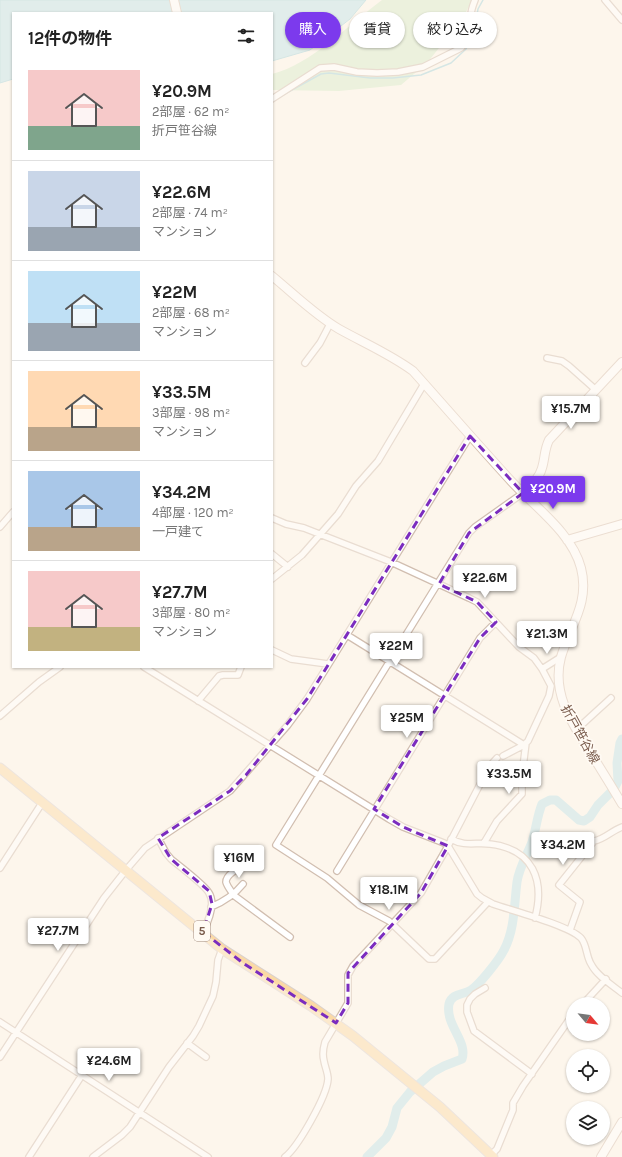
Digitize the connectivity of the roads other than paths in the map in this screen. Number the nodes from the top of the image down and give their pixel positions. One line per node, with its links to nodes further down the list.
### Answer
1 (174, 0): 4 (main road)
2 (475, 0): 6 (street)
3 (605, 0): 5 (street)
4 (178, 12)
5 (622, 20)
6 (273, 98)
7 (273, 277): 8 (main road, 折戸笹谷線)
8 (330, 324): 11 (street); 12 (main road, 折戸笹谷線)
9 (547, 358): 13 (street)
10 (622, 362): 13 (main road)
11 (305, 363)
12 (424, 384): 14 (main road, 折戸笹谷線); 20 (street)
13 (596, 390): 15 (main road)
14 (470, 436): 15 (main road, 折戸笹谷線); 23 (street)
15 (523, 493): 21 (main road, 折戸笹谷線); 26 (street)
16 (12, 513): 19 (street)
17 (273, 518): 20 (street)
18 (622, 524): 21 (main road)
19 (0, 527)
20 (320, 535): 23 (street); 24 (street)
21 (567, 540): 30 (main road, 折戸笹谷線)
22 (273, 555): 24 (street)
23 (391, 562): 26 (street); 28 (street)
24 (288, 567): 25 (street)
25 (273, 578)
26 (439, 584): 27 (street); 31 (street)
27 (496, 622): 36 (street); 39 (street)
28 (347, 635): 31 (street); 32 (street)
29 (273, 650): 32 (street)
30 (561, 658): 36 (street); 38 (main road, 折戸笹谷線)
31 (390, 661): 39 (street); 47 (street)
32 (328, 664): 45 (street)
33 (59, 668): 42 (street)
34 (146, 668): 41 (street)
35 (241, 668): 41 (street)
36 (542, 668): 37 (street)
37 (551, 686): 38 (street); 44 (street)
38 (560, 688): 43 (main road, 折戸笹谷線)
39 (444, 695): 44 (street); 50 (street)
40 (611, 698): 43 (street)
41 (198, 701): 45 (street)
42 (0, 716)
43 (576, 730): 48 (main road, 折戸笹谷線)
44 (525, 744): 53 (street); 54 (street)
45 (270, 746): 47 (street); 52 (street)
46 (0, 768): 49 (main road, 5)
47 (319, 776): 50 (street); 65 (street)
48 (621, 800)
49 (42, 803): 57 (street); 58 (main road, 5)
50 (374, 810): 55 (street); 59 (street)
51 (622, 827): 66 (street)
52 (158, 838): 58 (street); 63 (street)
53 (451, 839): 54 (street); 55 (street)
54 (484, 843): 64 (street)
55 (448, 846): 62 (street); 65 (street)
56 (245, 865): 61 (street)
57 (0, 868)
58 (126, 870): 67 (main road, 5); 77 (street)
59 (337, 871)
60 (243, 884): 61 (street)
61 (233, 894): 63 (street); 68 (street)
62 (488, 902): 64 (street); 65 (street)
63 (211, 907): 67 (street)
64 (535, 918): 66 (street)
65 (393, 924): 75 (street)
66 (570, 930): 70 (street)
67 (203, 932): 69 (main road, 5)
68 (290, 936)
69 (222, 949): 75 (main road, 5); 78 (street)
70 (606, 979): 72 (street); 73 (street)
71 (485, 988): 81 (street)
72 (622, 993)
73 (589, 997)
74 (0, 1022): 77 (street)
75 (336, 1023): 85 (main road, 5); 89 (street)
76 (566, 1024): 81 (street)
77 (16, 1032): 79 (street); 82 (street)
78 (187, 1043): 80 (street); 83 (street)
79 (0, 1057)
80 (206, 1057)
81 (532, 1074): 85 (street)
82 (82, 1075): 83 (street); 86 (street)
83 (139, 1112): 87 (street); 88 (street)
84 (622, 1122): 90 (main road)
85 (492, 1156)
86 (29, 1157)
87 (93, 1157)
88 (208, 1157)
89 (285, 1157)
90 (601, 1157)

